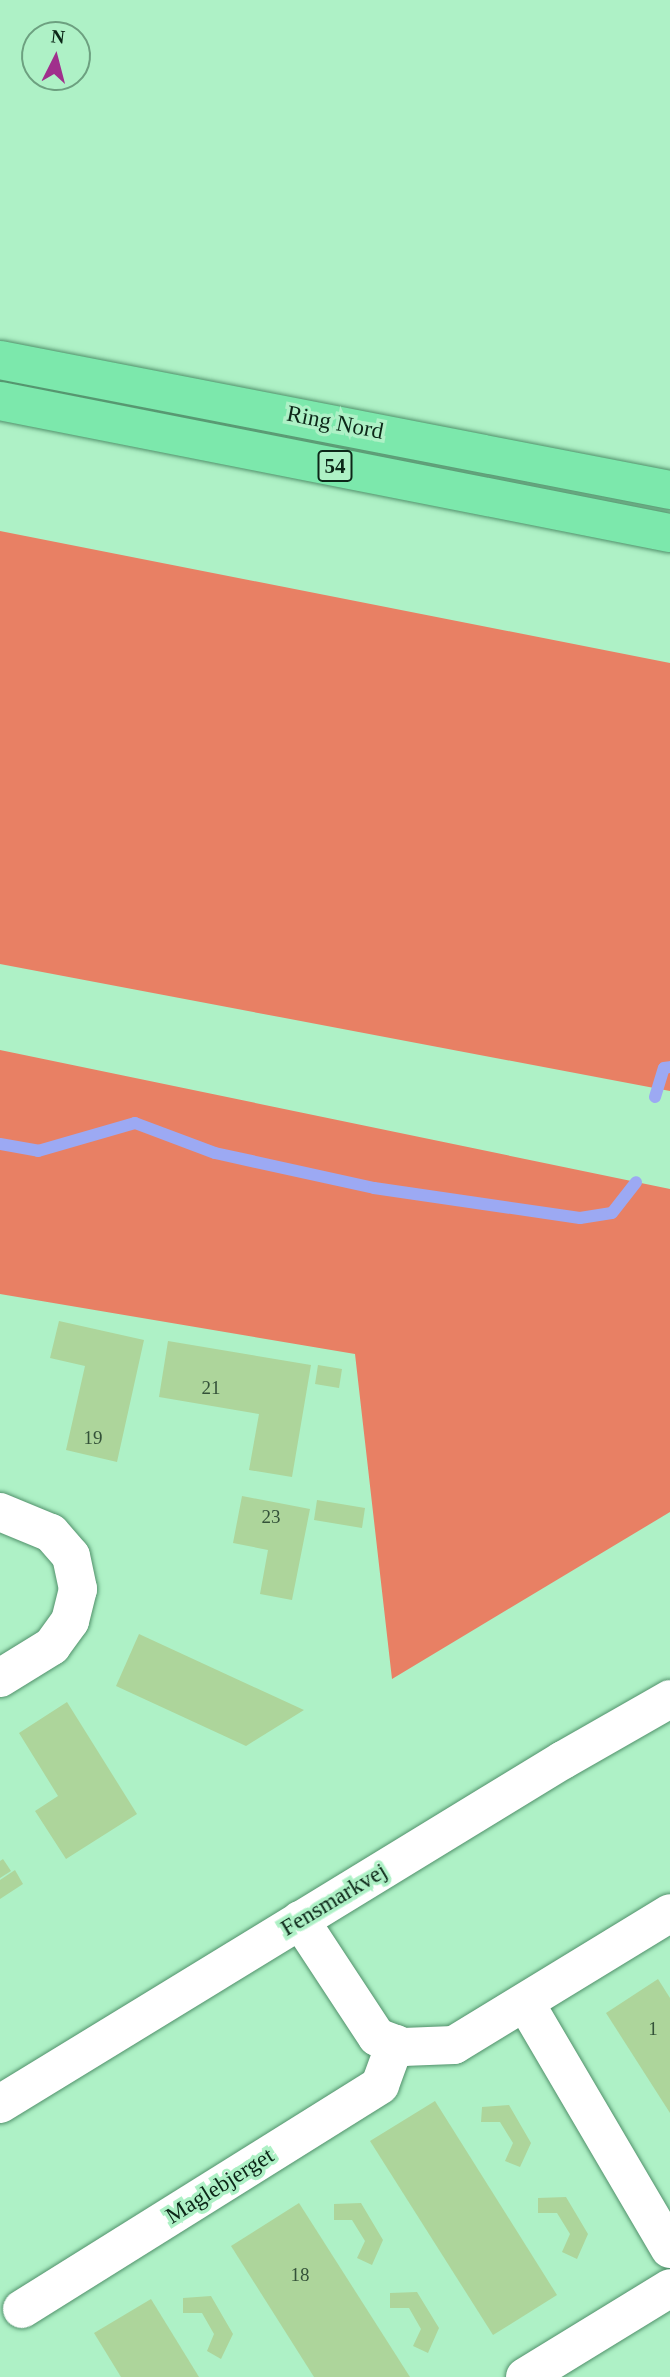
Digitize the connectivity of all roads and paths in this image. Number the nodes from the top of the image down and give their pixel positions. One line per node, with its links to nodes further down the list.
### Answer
1 (0, 360): 3 (highway, Ring Nord / 54)
2 (0, 401): 4 (highway, 54)
3 (670, 491)
4 (670, 533)
5 (0, 1512): 6 (street)
6 (0, 1678)
7 (670, 1699): 9 (street, Fensmarkvej)
8 (670, 1913): 10 (street)
9 (300, 1920): 11 (street); 12 (street, Fensmarkvej)
10 (526, 2004): 11 (street); 13 (street)
11 (395, 2044): 15 (street, Maglebjerget)
12 (0, 2104)
13 (670, 2249)
14 (670, 2288): 16 (street)
15 (22, 2309)
16 (525, 2377)

